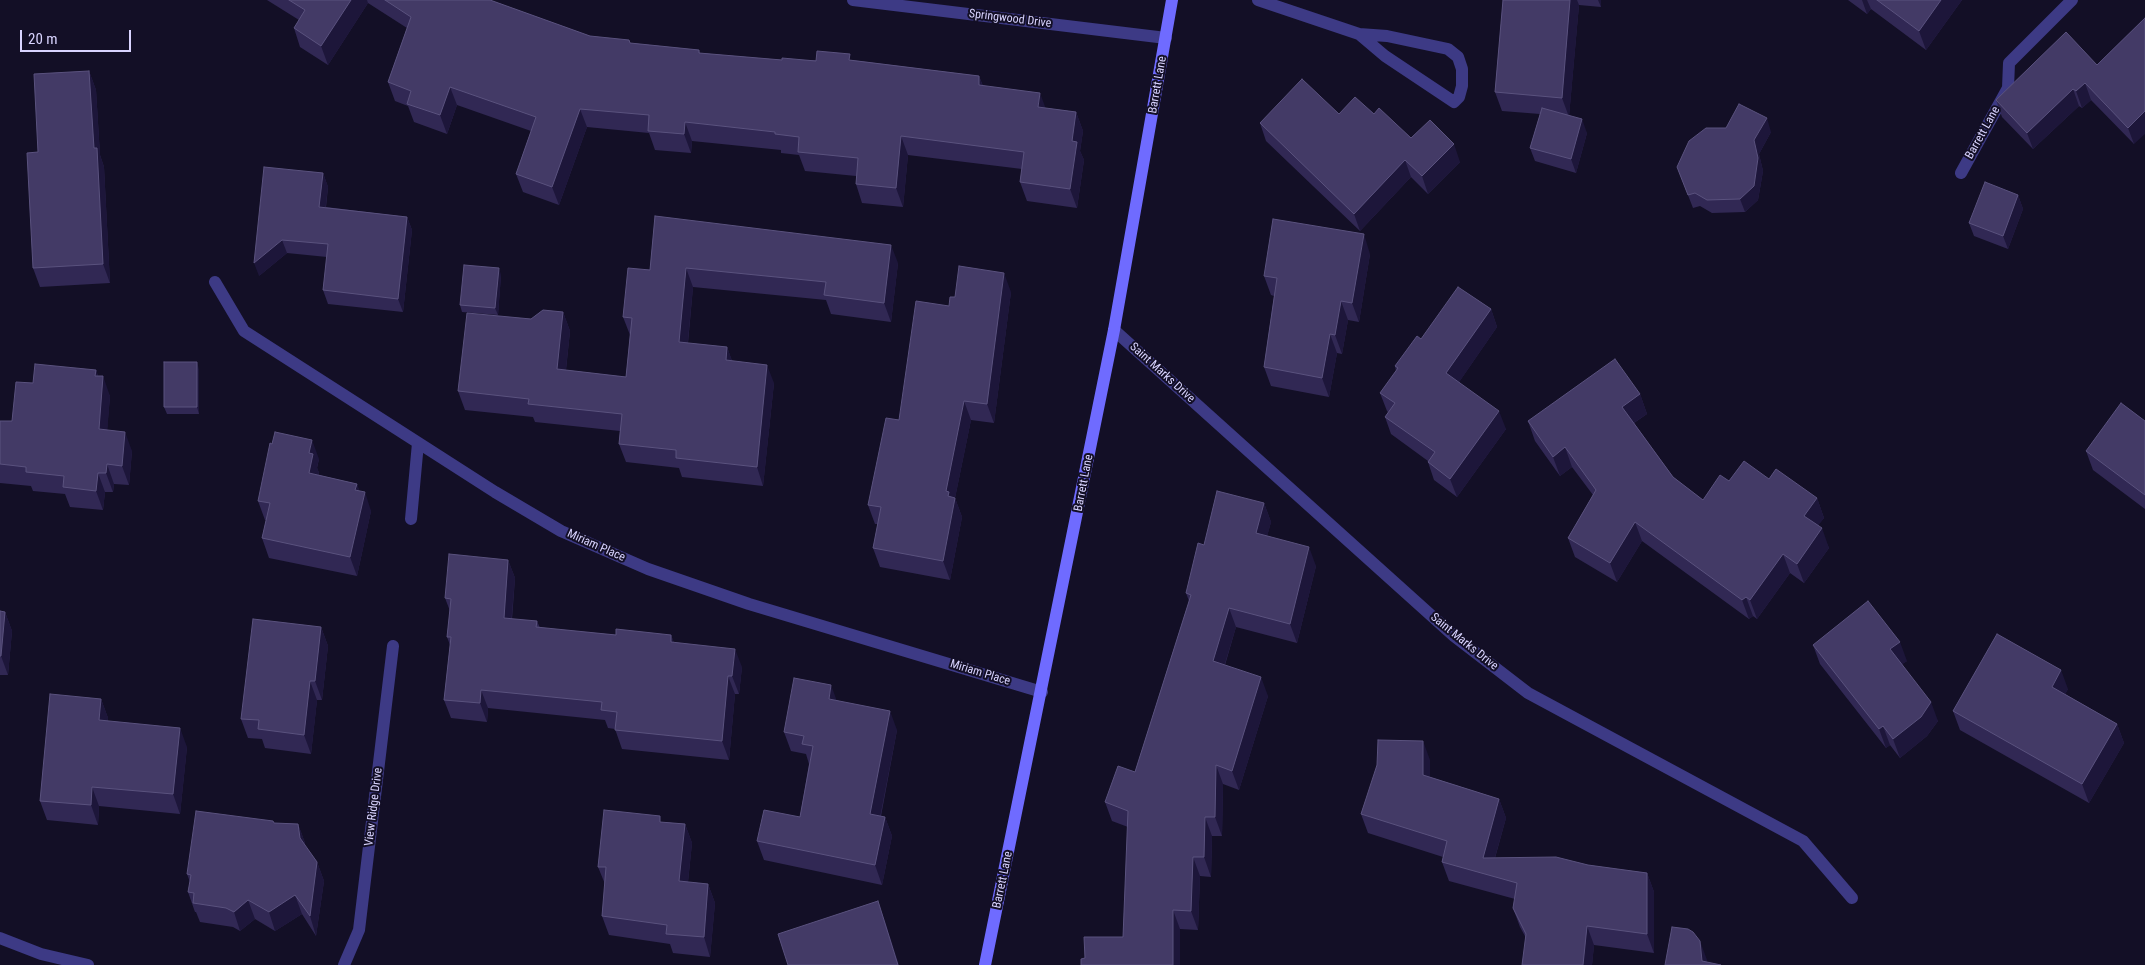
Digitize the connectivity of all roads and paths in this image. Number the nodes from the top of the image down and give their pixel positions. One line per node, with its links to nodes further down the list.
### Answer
1 (853, 0): 6 (street, Springwood Drive)
2 (1172, 0): 6 (street, Barrett Lane)
3 (1258, 0): 5 (street)
4 (2072, 0): 7 (street, Barrett Lane)
5 (1359, 34): 5 (street)
6 (1166, 38): 9 (street, Barrett Lane)
7 (1961, 173)
8 (215, 282): 10 (street, Miriam Place)
9 (1114, 330): 13 (street, Barrett Lane); 14 (street, Saint Marks Drive)
10 (418, 443): 11 (street); 13 (street, Miriam Place)
11 (411, 519)
12 (393, 646): 17 (street, View Ridge Drive)
13 (1042, 692): 18 (street, Barrett Lane)
14 (1852, 898)
15 (0, 938): 16 (street)
16 (88, 965)
17 (344, 965)
18 (985, 965)

